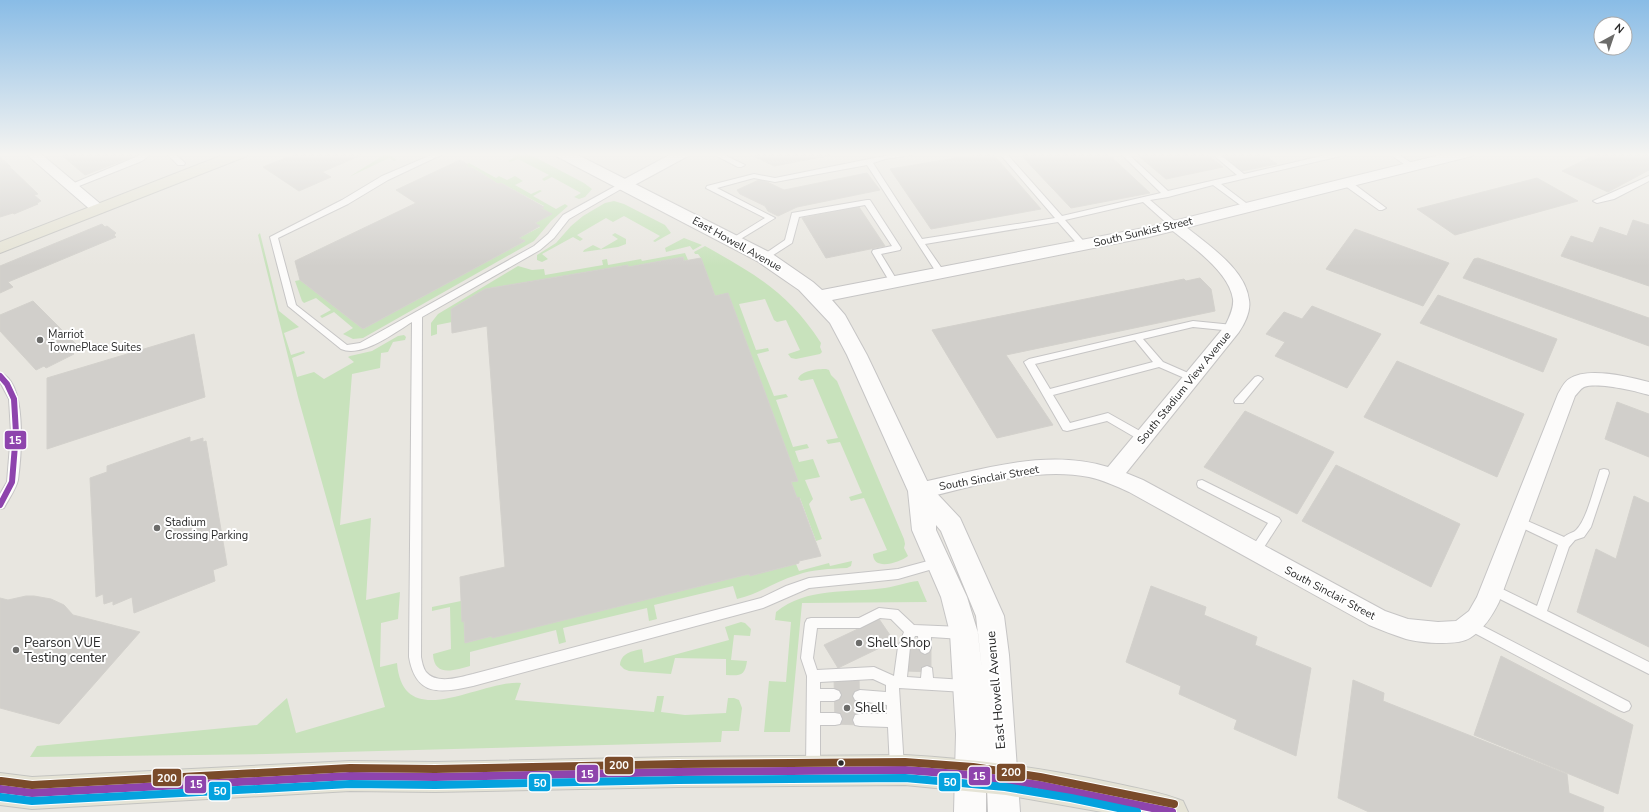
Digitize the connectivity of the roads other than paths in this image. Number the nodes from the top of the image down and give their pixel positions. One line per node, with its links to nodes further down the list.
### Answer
1 (77, 191): 19 (street)
2 (116, 191): 19 (main road)
3 (130, 191): 19 (main road)
4 (364, 191): 33 (lane)
5 (612, 191): 33 (lane)
6 (637, 191): 25 (street, East Howell Avenue)
7 (716, 191): 25 (lane)
8 (887, 191): 26 (lane)
9 (1035, 191): 22 (lane)
10 (1165, 191): 16 (lane)
11 (1181, 191): 16 (lane)
12 (1225, 191): 20 (lane)
13 (1315, 191): 20 (street, South Sunkist Street)
14 (1358, 191): 21 (lane)
15 (1623, 191): 18 (lane)
16 (1168, 194): 17 (lane)
17 (1145, 200): 22 (lane); 23 (lane)
18 (1597, 201)
19 (92, 204): 24 (main road); 28 (main road)
20 (1246, 208): 23 (street, South Sunkist Street)
21 (1382, 208)
22 (1060, 219): 26 (lane); 27 (lane)
23 (1174, 225): 27 (street, South Sunkist Street); 34 (street, South Stadium View Avenue)
24 (4, 233)
25 (734, 241): 29 (street, East Howell Avenue)
26 (920, 242): 30 (lane)
27 (1083, 246): 30 (street, South Sunkist Street)
28 (0, 248)
29 (764, 257): 31 (lane); 32 (street, East Howell Avenue)
30 (941, 273): 31 (street, South Sunkist Street)
31 (894, 282): 32 (street, South Sunkist Street)
32 (818, 297): 47 (street, East Howell Avenue)
33 (417, 316): 52 (lane)
34 (1233, 328): 35 (lane); 38 (street, South Stadium View Avenue)
35 (1137, 338): 36 (lane); 41 (lane)
36 (1160, 364): 38 (lane); 41 (lane)
37 (0, 376): 48 (lane)
38 (1192, 378): 43 (street, South Stadium View Avenue)
39 (1258, 379): 42 (lane)
40 (1649, 389): 49 (street, South Sinclair Street)
41 (1047, 393): 43 (lane)
42 (1238, 401)
43 (1143, 438): 45 (street, South Stadium View Avenue)
44 (1604, 473): 50 (lane)
45 (1113, 476): 47 (street, South Sinclair Street); 51 (street, South Sinclair Street)
46 (1202, 484): 51 (lane)
47 (920, 491): 52 (street, East Howell Avenue); 76 (street, East Howell Avenue)
48 (0, 504)
49 (1518, 521): 50 (lane); 53 (street, South Sinclair Street)
50 (1566, 543): 54 (lane)
51 (1255, 552): 55 (street, South Sinclair Street)
52 (939, 563): 58 (street, East Howell Avenue)
53 (1492, 589): 54 (lane); 55 (street, South Sinclair Street)
54 (1540, 613): 60 (lane)
55 (1469, 624): 68 (lane)
56 (911, 630): 57 (lane); 61 (lane); 62 (lane)
57 (924, 631): 58 (lane); 59 (lane)
58 (964, 633): 63 (street, East Howell Avenue)
59 (925, 648)
60 (1649, 668)
61 (813, 676): 62 (lane); 64 (lane)
62 (896, 682): 63 (lane); 67 (lane)
63 (969, 686): 75 (street, East Howell Avenue)
64 (813, 694): 65 (lane); 69 (lane)
65 (834, 695)
66 (860, 696): 67 (lane)
67 (893, 699): 72 (lane)
68 (1624, 706)
69 (813, 719): 70 (lane); 73 (lane)
70 (835, 719)
71 (860, 720): 72 (lane)
72 (894, 721): 74 (lane)
73 (813, 770): 74 (main road); 77 (main road)
74 (898, 770): 75 (main road)
75 (970, 775): 76 (main road); 78 (street, East Howell Avenue)
76 (1002, 779): 79 (street, East Howell Avenue); 80 (main road)
77 (0, 789)
78 (970, 812)
79 (1004, 812)
80 (1172, 812)

